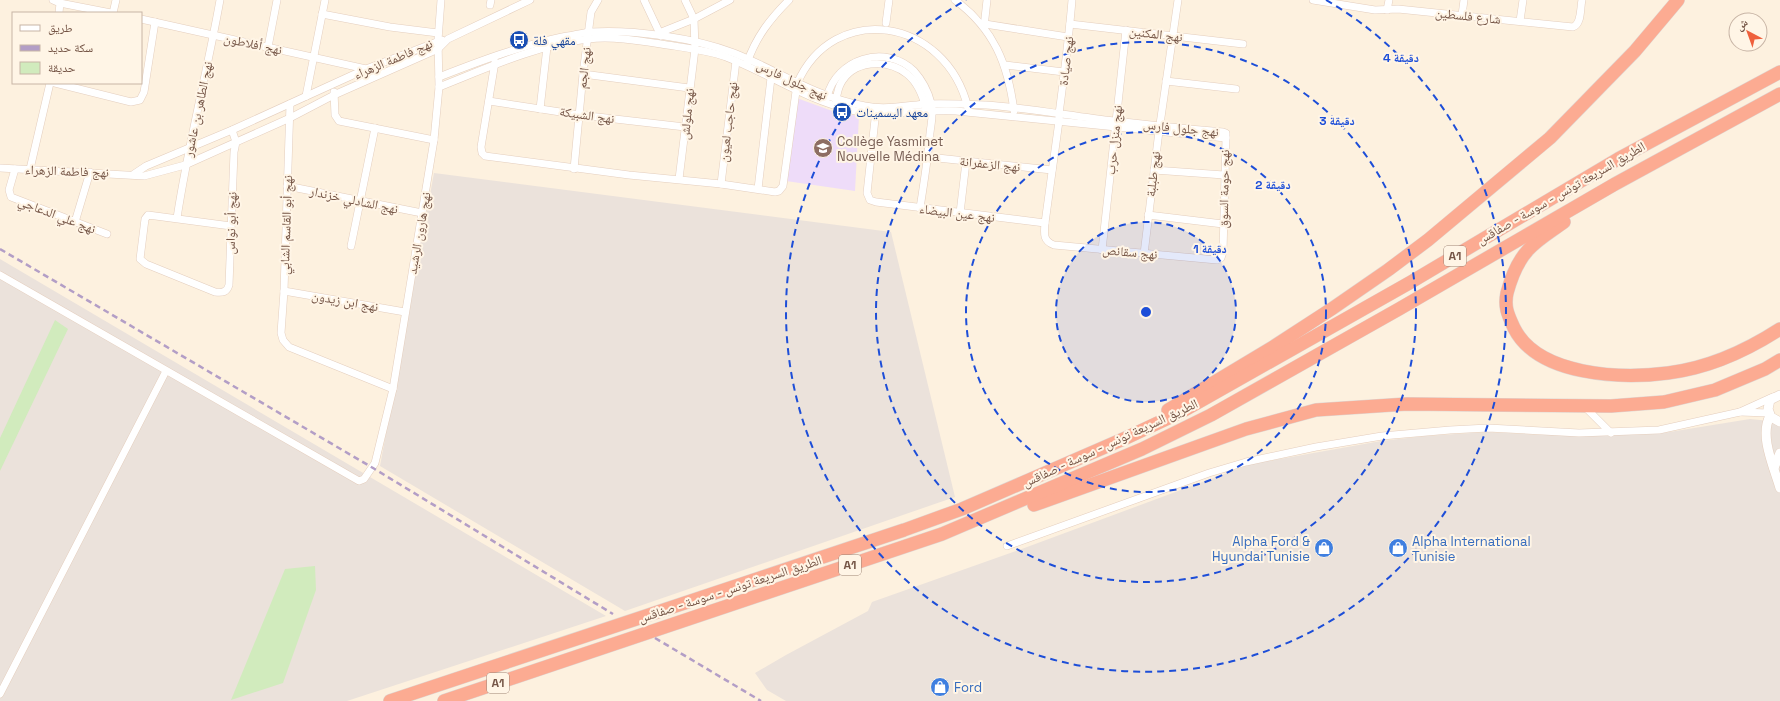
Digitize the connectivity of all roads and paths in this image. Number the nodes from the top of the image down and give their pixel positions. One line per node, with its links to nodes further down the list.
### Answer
1 (116, 0): 27 (street)
2 (220, 0): 39 (street, نهج الطاهر بن عاشور)
3 (277, 0): 47 (street)
4 (325, 0): 28 (street)
5 (441, 0): 41 (street, نهج هارون الرشيد)
6 (530, 0): 44 (street)
7 (598, 0): 40 (street, نهج الجم)
8 (644, 0): 38 (street)
9 (685, 0): 30 (street)
10 (789, 0): 53 (street)
11 (889, 0): 34 (street)
12 (955, 0): 36 (street)
13 (988, 0): 36 (street)
14 (1072, 0): 35 (street, نهج صيادة)
15 (1178, 0): 43 (street, نهج طبلبة)
16 (1313, 0): 24 (street, شارع فلسطين)
17 (1389, 0): 24 (street)
18 (1464, 0): 29 (street)
19 (1523, 0): 32 (street)
20 (1582, 0): 32 (street, شارع فلسطين)
21 (1678, 0): 144 (highway)
22 (728, 1): 30 (street)
23 (56, 2): 25 (street); 26 (street)
24 (1387, 10): 29 (street, شارع فلسطين)
25 (58, 12)
26 (107, 12)
27 (112, 12)
28 (322, 14): 41 (street); 51 (street)
29 (1462, 15): 32 (street, شارع فلسطين)
30 (694, 18): 38 (street); 46 (street, نهج ملولش)
31 (142, 19): 33 (street, نهج أفلاطون)
32 (1520, 21)
33 (155, 22): 39 (street, نهج أفلاطون); 64 (street)
34 (886, 23): 66 (street); 78 (street)
35 (1070, 24): 37 (street, نهج المكنين); 42 (street, نهج صيادة)
36 (985, 26): 42 (street); 55 (street)
37 (1126, 30): 43 (street, نهج المكنين); 86 (street, نهج منزل حرب)
38 (660, 34): 40 (street, نهج جلول فارس); 46 (street, نهج جلول فارس)
39 (213, 36): 47 (street, نهج أفلاطون); 96 (street, نهج الطاهر بن عاشور)
40 (588, 36): 46 (street, نهج جلول فارس); 48 (street, نهج جلول فارس); 50 (street, نهج جلول فارس); 59 (street, نهج الجم)
41 (438, 37): 44 (street, نهج فاطمة الزهراء); 49 (street, نهج هارون الرشيد); 56 (street, نهج فاطمة الزهراء)
42 (1068, 37): 57 (street, نهج صيادة)
43 (1173, 37): 45 (street, نهج المكنين); 62 (street, نهج طبلبة)
44 (448, 39): 49 (street, نهج فاطمة الزهراء)
45 (1242, 44)
46 (695, 45): 52 (street, نهج جلول فارس); 53 (street, نهج جلول فارس); 68 (street, نهج ملولش)
47 (268, 47): 51 (street, نهج أفلاطون)
48 (547, 47): 54 (street, نهج جلول فارس); 80 (street)
49 (438, 49): 60 (street, نهج هارون الرشيد); 71 (street, نهج فاطمة الزهراء)
50 (496, 55): 54 (street); 60 (street, نهج جلول فارس)
51 (313, 57): 56 (street, نهج أفلاطون); 72 (street)
52 (736, 61): 53 (street, نهج جلول فارس); 111 (street, نهج حاجب لعيون)
53 (747, 62): 61 (street, نهج جلول فارس); 66 (street, نهج جلول فارس)
54 (494, 65): 67 (street, نهج جلول فارس); 75 (street)
55 (1005, 65): 57 (street); 79 (street)
56 (366, 69): 65 (street, نهج فاطمة الزهراء)
57 (1064, 72): 84 (street, نهج صيادة)
58 (1780, 72): 144 (highway, الطريق السريعة تونس - سوسة - صفاقس / A1)
59 (583, 74): 68 (street); 82 (street, نهج الجم)
60 (439, 76): 67 (street, نهج هارون الرشيد)
61 (771, 78): 66 (street, نهج جلول فارس); 114 (street)
62 (1166, 81): 69 (street); 89 (street, نهج طبلبة)
63 (50, 84): 104 (street)
64 (59, 84)
65 (334, 84): 71 (street); 72 (street, نهج فاطمة الزهراء)
66 (796, 87): 73 (street, نهج جلول فارس); 81 (street, نهج جلول فارس); 114 (street)
67 (439, 88): 93 (street, نهج هارون الرشيد)
68 (689, 88): 87 (street, نهج ملولش)
69 (1236, 89)
70 (1780, 94): 112 (highway, الطريق السريعة تونس - سوسة - صفاقس / A1)
71 (334, 95): 85 (street, نهج فاطمة الزهراء); 88 (street)
72 (306, 96): 76 (street, نهج فاطمة الزهراء)
73 (827, 97): 74 (street, نهج جلول فارس); 77 (street)
74 (836, 100): 77 (street); 81 (street, نهج جلول فارس)
75 (489, 101): 80 (street, نهج الشبيكة); 102 (street)
76 (290, 104): 85 (street, نهج أبو القاسم الشابي); 90 (street, نهج فاطمة الزهراء)
77 (929, 108): 78 (street, نهج جلول فارس); 81 (street, نهج جلول فارس); 98 (street)
78 (968, 108): 79 (street, نهج جلول فارس); 83 (street, نهج جلول فارس)
79 (1014, 108): 83 (street); 84 (street, نهج جلول فارس)
80 (540, 109): 82 (street, نهج الشبيكة)
81 (876, 111): 116 (street, نهج عين البيضاء)
82 (580, 115): 87 (street, نهج الشبيكة); 102 (street, نهج الجم)
83 (1015, 116): 84 (street, نهج جلول فارس)
84 (1059, 117): 86 (street, نهج جلول فارس); 105 (street, نهج صيادة)
85 (290, 118): 94 (street, نهج فاطمة الزهراء); 113 (street, نهج أبو القاسم الشابي)
86 (1116, 124): 89 (street, نهج جلول فارس); 128 (street, نهج منزل حرب)
87 (685, 127): 110 (street, نهج ملولش)
88 (375, 128): 93 (street); 115 (street)
89 (1159, 128): 92 (street, نهج جلول فارس); 106 (street, نهج طبلبة)
90 (232, 130): 91 (street, نهج فاطمة الزهراء); 94 (street)
91 (221, 134): 95 (street); 96 (street, نهج فاطمة الزهراء)
92 (1226, 138): 109 (street, نهج حومة السوق)
93 (434, 140): 117 (street, نهج هارون الرشيد)
94 (236, 142): 95 (street, نهج فاطمة الزهراء); 97 (street, نهج أبو نواس)
95 (226, 146): 97 (street); 100 (street, نهج فاطمة الزهراء)
96 (189, 148): 100 (street, نهج الطاهر بن عاشور); 108 (street, نهج فاطمة الزهراء)
97 (234, 152): 124 (street, نهج أبو نواس)
98 (928, 157): 99 (street, نهج الزعفرانة); 116 (street)
99 (966, 162): 105 (street, نهج الزعفرانة); 118 (street)
100 (185, 165): 108 (street, نهج فاطمة الزهراء); 120 (street, نهج الطاهر بن عاشور)
101 (0, 168): 103 (street, نهج فاطمة الزهراء)
102 (574, 168): 110 (street)
103 (15, 169): 104 (street, نهج فاطمة الزهراء); 121 (street, نهج علي الدعاجي)
104 (30, 169): 107 (street, نهج فاطمة الزهراء)
105 (1052, 170): 122 (street, نهج صيادة)
106 (1154, 170): 109 (street); 119 (street, نهج طبلبة)
107 (90, 172): 108 (street, نهج فاطمة الزهراء); 121 (street)
108 (134, 174)
109 (1224, 175): 123 (street, نهج حومة السوق)
110 (679, 179): 111 (street)
111 (721, 184): 114 (street)
112 (1615, 184): 134 (highway); 149 (highway, الطريق السريعة تونس - سوسة - صفاقس / A1)
113 (286, 186): 115 (street, نهج الشادلي خزندار); 132 (street, نهج أبو القاسم الشابي)
114 (758, 189)
115 (359, 201): 117 (street, نهج الشادلي خزندار); 127 (street)
116 (920, 208): 118 (street, نهج عين البيضاء)
117 (422, 213): 133 (street, نهج هارون الرشيد)
118 (960, 213): 122 (street, نهج عين البيضاء)
119 (1148, 215): 123 (street); 129 (street, نهج طبلبة)
120 (176, 218): 124 (street); 124 (street, نهج أبو نواس)
121 (75, 222): 125 (street, نهج علي الدعاجي)
122 (1045, 223): 126 (street, نهج صيادة)
123 (1223, 224): 130 (street, نهج حومة السوق)
124 (231, 226)
125 (107, 234)
126 (1046, 240): 128 (street, نهج سقانص)
127 (351, 246)
128 (1102, 250): 129 (street, نهج سقانص)
129 (1144, 254): 130 (street, نهج سقانص)
130 (1217, 260)
131 (0, 275): 136 (street)
132 (284, 291): 133 (street, نهج ابن زيدون); 137 (street, نهج أبو القاسم الشابي)
133 (405, 312): 137 (street, نهج هارون الرشيد)
134 (1780, 329)
135 (1780, 360): 139 (highway)
136 (166, 371): 137 (street, نهج هارون الرشيد); 150 (street)
137 (394, 389)
138 (1777, 396): 140 (street); 141 (street)
139 (1583, 406): 143 (street); 149 (highway)
140 (1740, 412): 141 (street); 143 (street)
141 (1769, 414): 142 (street); 146 (street)
142 (1780, 422)
143 (1611, 433): 148 (street)
144 (1128, 437): 151 (highway, الطريق السريعة تونس - سوسة - صفاقس / A1)
145 (1780, 453): 146 (street)
146 (1774, 468): 147 (street)
147 (1780, 488)
148 (1007, 546)
149 (552, 665): 152 (highway, الطريق السريعة تونس - سوسة - صفاقس / A1)
150 (0, 694)
151 (390, 701)
152 (444, 701)

